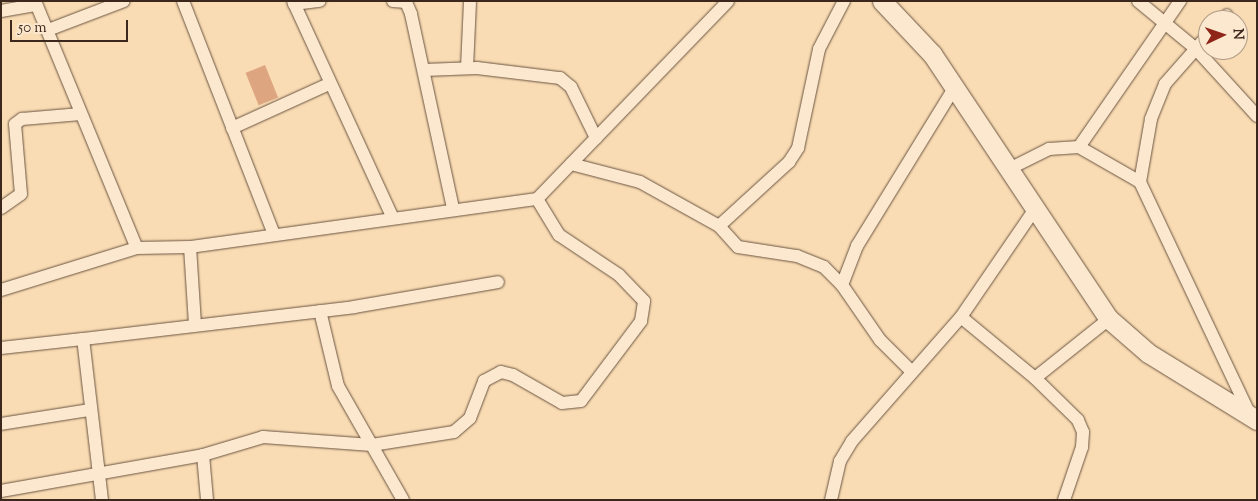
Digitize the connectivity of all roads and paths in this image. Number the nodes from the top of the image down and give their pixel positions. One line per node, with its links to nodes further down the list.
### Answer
1 (124, 1): 16 (street)
2 (183, 1): 25 (street)
3 (320, 1): 13 (street)
4 (393, 1): 11 (street)
5 (470, 1): 19 (street)
6 (728, 1): 26 (street)
7 (844, 1): 36 (street)
8 (882, 1): 22 (street)
9 (1138, 1): 15 (street)
10 (1180, 1): 15 (street)
11 (406, 2): 20 (street)
12 (35, 3): 14 (street); 16 (street)
13 (293, 3): 21 (street)
14 (1, 11)
15 (1166, 22): 18 (street); 27 (street)
16 (48, 30): 23 (street)
17 (1198, 45): 18 (street)
18 (1195, 48): 24 (street); 30 (street)
19 (466, 68): 20 (street); 26 (street)
20 (424, 70): 33 (street)
21 (329, 84): 25 (street); 35 (street)
22 (955, 87): 29 (street); 41 (street)
23 (81, 114): 32 (street); 39 (street)
24 (1257, 116)
25 (232, 128): 37 (street)
26 (596, 138): 28 (street)
27 (1079, 147): 29 (street); 30 (street)
28 (570, 164): 31 (street); 36 (street)
29 (1008, 169): 34 (street)
30 (1140, 182): 52 (street)
31 (537, 199): 33 (street); 54 (street)
32 (1, 208)
33 (453, 209): 35 (street)
34 (1035, 209): 44 (street); 45 (street)
35 (392, 216): 37 (street)
36 (719, 226): 41 (street)
37 (274, 235): 38 (street)
38 (190, 246): 39 (street); 46 (street)
39 (137, 248): 42 (street)
40 (498, 282): 43 (street)
41 (842, 285): 49 (street)
42 (1, 290)
43 (320, 310): 46 (street); 54 (street)
44 (961, 317): 49 (street); 50 (street)
45 (1108, 319): 50 (street); 52 (street)
46 (194, 324): 47 (street)
47 (83, 339): 48 (street); 51 (street)
48 (1, 348)
49 (911, 371): 61 (street)
50 (1035, 378): 62 (street)
51 (89, 410): 53 (street); 56 (street)
52 (1254, 419)
53 (1, 424)
54 (372, 445): 55 (street); 58 (street)
55 (203, 455): 56 (street); 60 (street)
56 (97, 472): 57 (street); 59 (street)
57 (1, 490)
58 (397, 496)
59 (102, 500)
60 (207, 500)
61 (831, 500)
62 (1064, 500)

